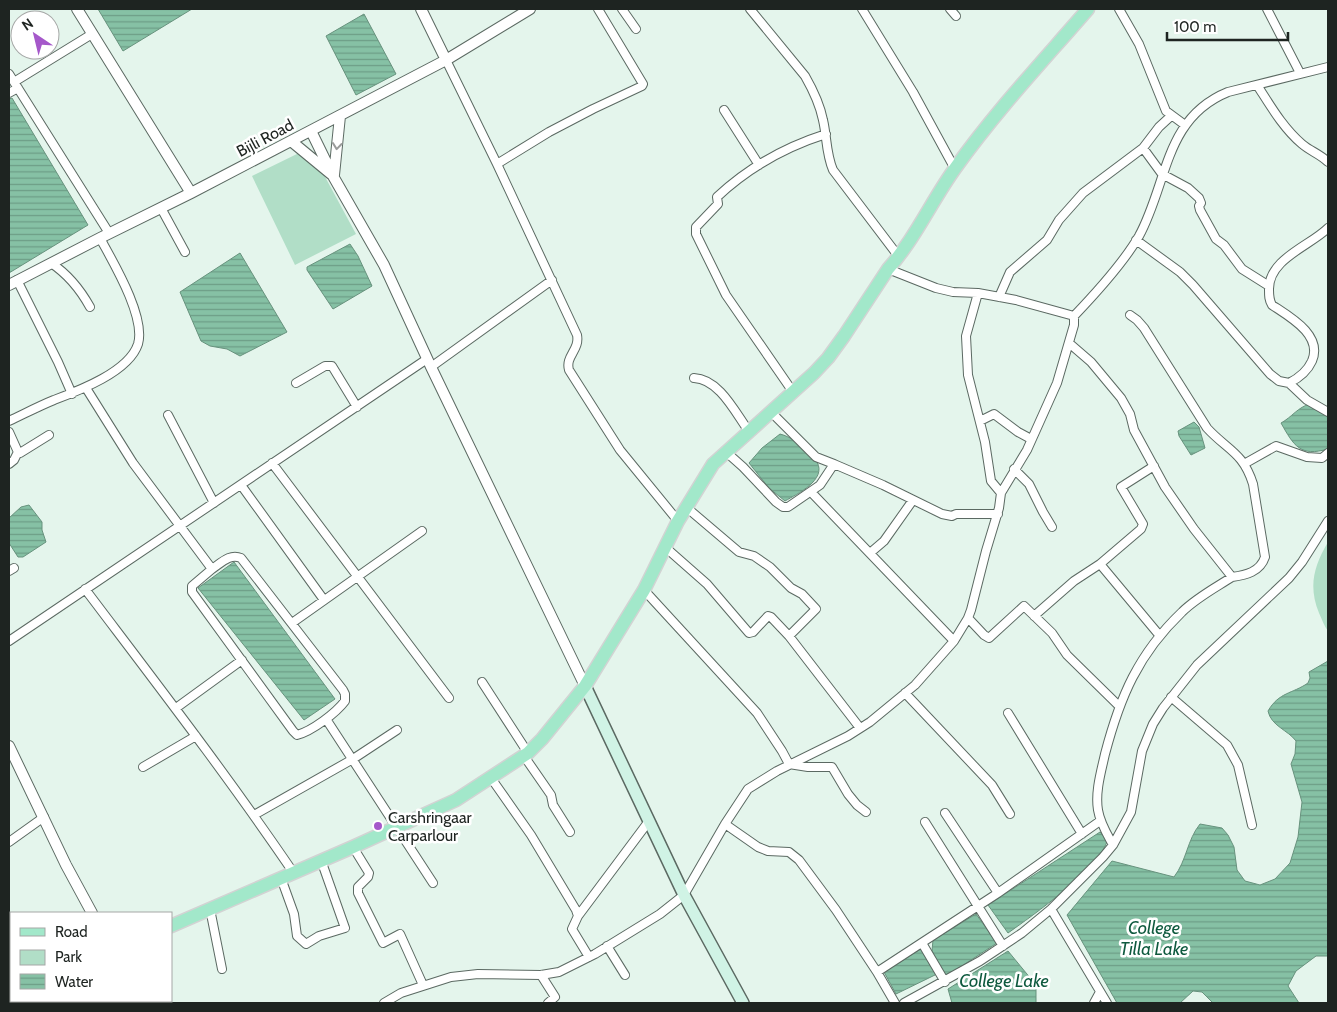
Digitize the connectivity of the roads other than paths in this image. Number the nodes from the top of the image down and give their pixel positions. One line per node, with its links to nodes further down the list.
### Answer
1 (77, 9): 14 (street)
2 (421, 9): 15 (street)
3 (530, 9): 15 (street, Bijli Road)
4 (598, 9): 31 (street)
5 (622, 9): 13 (street)
6 (750, 9): 27 (street)
7 (862, 9): 33 (street)
8 (950, 9): 12 (street)
9 (1088, 9): 33 (main road)
10 (1119, 9): 24 (street)
11 (1267, 9): 17 (street)
12 (956, 16)
13 (636, 29)
14 (92, 34): 19 (street); 36 (street)
15 (446, 60): 23 (street, Bijli Road); 31 (street)
16 (1328, 67): 17 (street)
17 (1300, 73): 20 (street)
18 (9, 74): 19 (street)
19 (16, 85): 21 (street); 39 (street)
20 (1257, 85): 25 (street); 30 (street)
21 (9, 93)
22 (724, 110): 32 (street)
23 (340, 116): 26 (street, Bijli Road); 35 (street, one-way to 35)
24 (1171, 116): 25 (street); 29 (street)
25 (1185, 125): 34 (street)
26 (311, 131): 28 (street, Bijli Road); 35 (street)
27 (826, 134): 32 (street); 42 (street)
28 (291, 141): 35 (street); 36 (street, Bijli Road)
29 (1143, 148): 34 (street); 49 (street)
30 (1328, 162)
31 (497, 164): 45 (street)
32 (759, 165): 59 (street)
33 (954, 169): 42 (main road)
34 (1162, 174): 40 (street); 47 (street)
35 (334, 176): 54 (street)
36 (192, 193): 37 (street, Bijli Road)
37 (161, 208): 39 (street, Bijli Road); 41 (street)
38 (1328, 228): 47 (street)
39 (105, 235): 43 (street, Bijli Road); 58 (street)
40 (1136, 240): 52 (street); 56 (street)
41 (185, 252)
42 (899, 257): 44 (main road)
43 (51, 263): 46 (street, Bijli Road); 50 (street)
44 (888, 269): 48 (street); 59 (main road)
45 (552, 280): 54 (street); 87 (street)
46 (11, 283): 60 (street)
47 (1269, 286): 56 (street)
48 (978, 293): 49 (street); 66 (street)
49 (998, 297): 52 (street)
50 (90, 307)
51 (1130, 314): 77 (street)
52 (1074, 316): 53 (street)
53 (1069, 343): 70 (street); 78 (street)
54 (429, 363): 61 (street); 110 (street)
55 (694, 378): 67 (street)
56 (1289, 383): 63 (street)
57 (296, 384): 61 (street)
58 (86, 388): 60 (street); 89 (street)
59 (792, 392): 62 (main road)
60 (72, 394): 65 (street)
61 (356, 407): 74 (street)
62 (771, 412): 67 (main road); 76 (street)
63 (1328, 412)
64 (168, 415): 84 (street)
65 (9, 421)
66 (980, 421): 70 (street); 82 (street)
67 (748, 430): 71 (main road)
68 (9, 432): 72 (street)
69 (49, 434): 72 (street)
70 (1031, 439): 79 (street)
71 (725, 451): 81 (street); 85 (main road)
72 (18, 452): 75 (street)
73 (1328, 453): 77 (street)
74 (272, 463): 80 (street); 96 (street)
75 (9, 464)
76 (834, 464): 81 (street); 83 (street)
77 (1244, 464): 97 (street)
78 (1154, 466): 94 (street); 97 (street)
79 (1014, 470): 82 (street); 90 (street)
80 (241, 485): 84 (street); 100 (street)
81 (811, 492): 93 (street)
82 (1001, 493): 86 (street)
83 (913, 500): 86 (street); 93 (street)
84 (214, 502): 89 (street)
85 (686, 507): 87 (main road); 104 (street)
86 (998, 514): 102 (street)
87 (678, 521): 92 (main road)
88 (1328, 521): 112 (street)
89 (179, 526): 95 (street); 98 (street)
90 (1052, 527)
91 (422, 531): 96 (street)
92 (665, 547): 99 (main road); 104 (street)
93 (870, 553): 107 (street)
94 (1100, 564): 101 (street); 105 (street)
95 (212, 570): 103 (street); 108 (street)
96 (358, 576): 100 (street); 113 (street)
97 (1232, 578): 105 (street)
98 (86, 589): 106 (street); 115 (street)
99 (644, 590): 110 (main road); 124 (street)
100 (324, 600): 103 (street)
101 (1034, 616): 102 (street); 114 (street)
102 (968, 618): 107 (street)
103 (292, 624): 117 (street)
104 (789, 636): 118 (street)
105 (1160, 636): 114 (street)
106 (9, 641)
107 (954, 641): 111 (street)
108 (242, 660): 115 (street); 117 (street)
109 (482, 682): 122 (street)
110 (585, 686): 122 (main road); 132 (main road)
111 (905, 693): 118 (street); 129 (street)
112 (1171, 697): 136 (street); 141 (street)
113 (449, 698)
114 (1119, 706): 133 (street)
115 (176, 708): 120 (street)
116 (1008, 713): 139 (street)
117 (326, 719): 123 (street)
118 (860, 728): 124 (street)
119 (397, 730): 123 (street)
120 (196, 736): 125 (street); 130 (street)
121 (9, 746): 131 (street)
122 (526, 754): 126 (main road); 138 (street)
123 (353, 759): 130 (street); 137 (street)
124 (789, 764): 127 (street); 135 (street)
125 (143, 767)
126 (491, 778): 137 (main road); 153 (street)
127 (866, 812)
128 (945, 813): 147 (street)
129 (1010, 814)
130 (254, 815): 144 (street)
131 (44, 817): 140 (street); 152 (street)
132 (649, 820): 148 (main road); 153 (street)
133 (1100, 821): 139 (street); 141 (street)
134 (925, 822): 149 (street)
135 (725, 824): 148 (street); 160 (street)
136 (1252, 826)
137 (398, 827): 142 (main road); 146 (street)
138 (570, 832)
139 (1082, 834): 147 (street)
140 (9, 842)
141 (1113, 845): 151 (street)
142 (353, 847): 143 (main road); 164 (street)
143 (321, 860): 144 (main road); 145 (street)
144 (293, 872): 145 (main road)
145 (281, 878): 150 (main road)
146 (433, 883)
147 (998, 893): 149 (street)
148 (684, 895): 155 (street); 168 (main road)
149 (978, 907): 156 (street); 157 (street)
150 (210, 909): 154 (main road); 159 (street)
151 (1051, 909): 157 (street); 165 (street)
152 (91, 912)
153 (578, 916): 158 (street)
154 (172, 926)
155 (607, 946): 158 (street); 162 (street)
156 (924, 946): 160 (street); 163 (street)
157 (1004, 946): 163 (street)
158 (589, 957): 161 (street)
159 (222, 969)
160 (877, 972): 169 (street)
161 (541, 975): 164 (street); 167 (street)
162 (625, 975)
163 (945, 982): 170 (street)
164 (423, 985): 166 (street)
165 (1100, 992): 171 (street); 172 (street)
166 (384, 1003)
167 (548, 1003)
168 (744, 1003)
169 (895, 1003)
170 (904, 1003)
171 (1094, 1003)
172 (1106, 1003)

